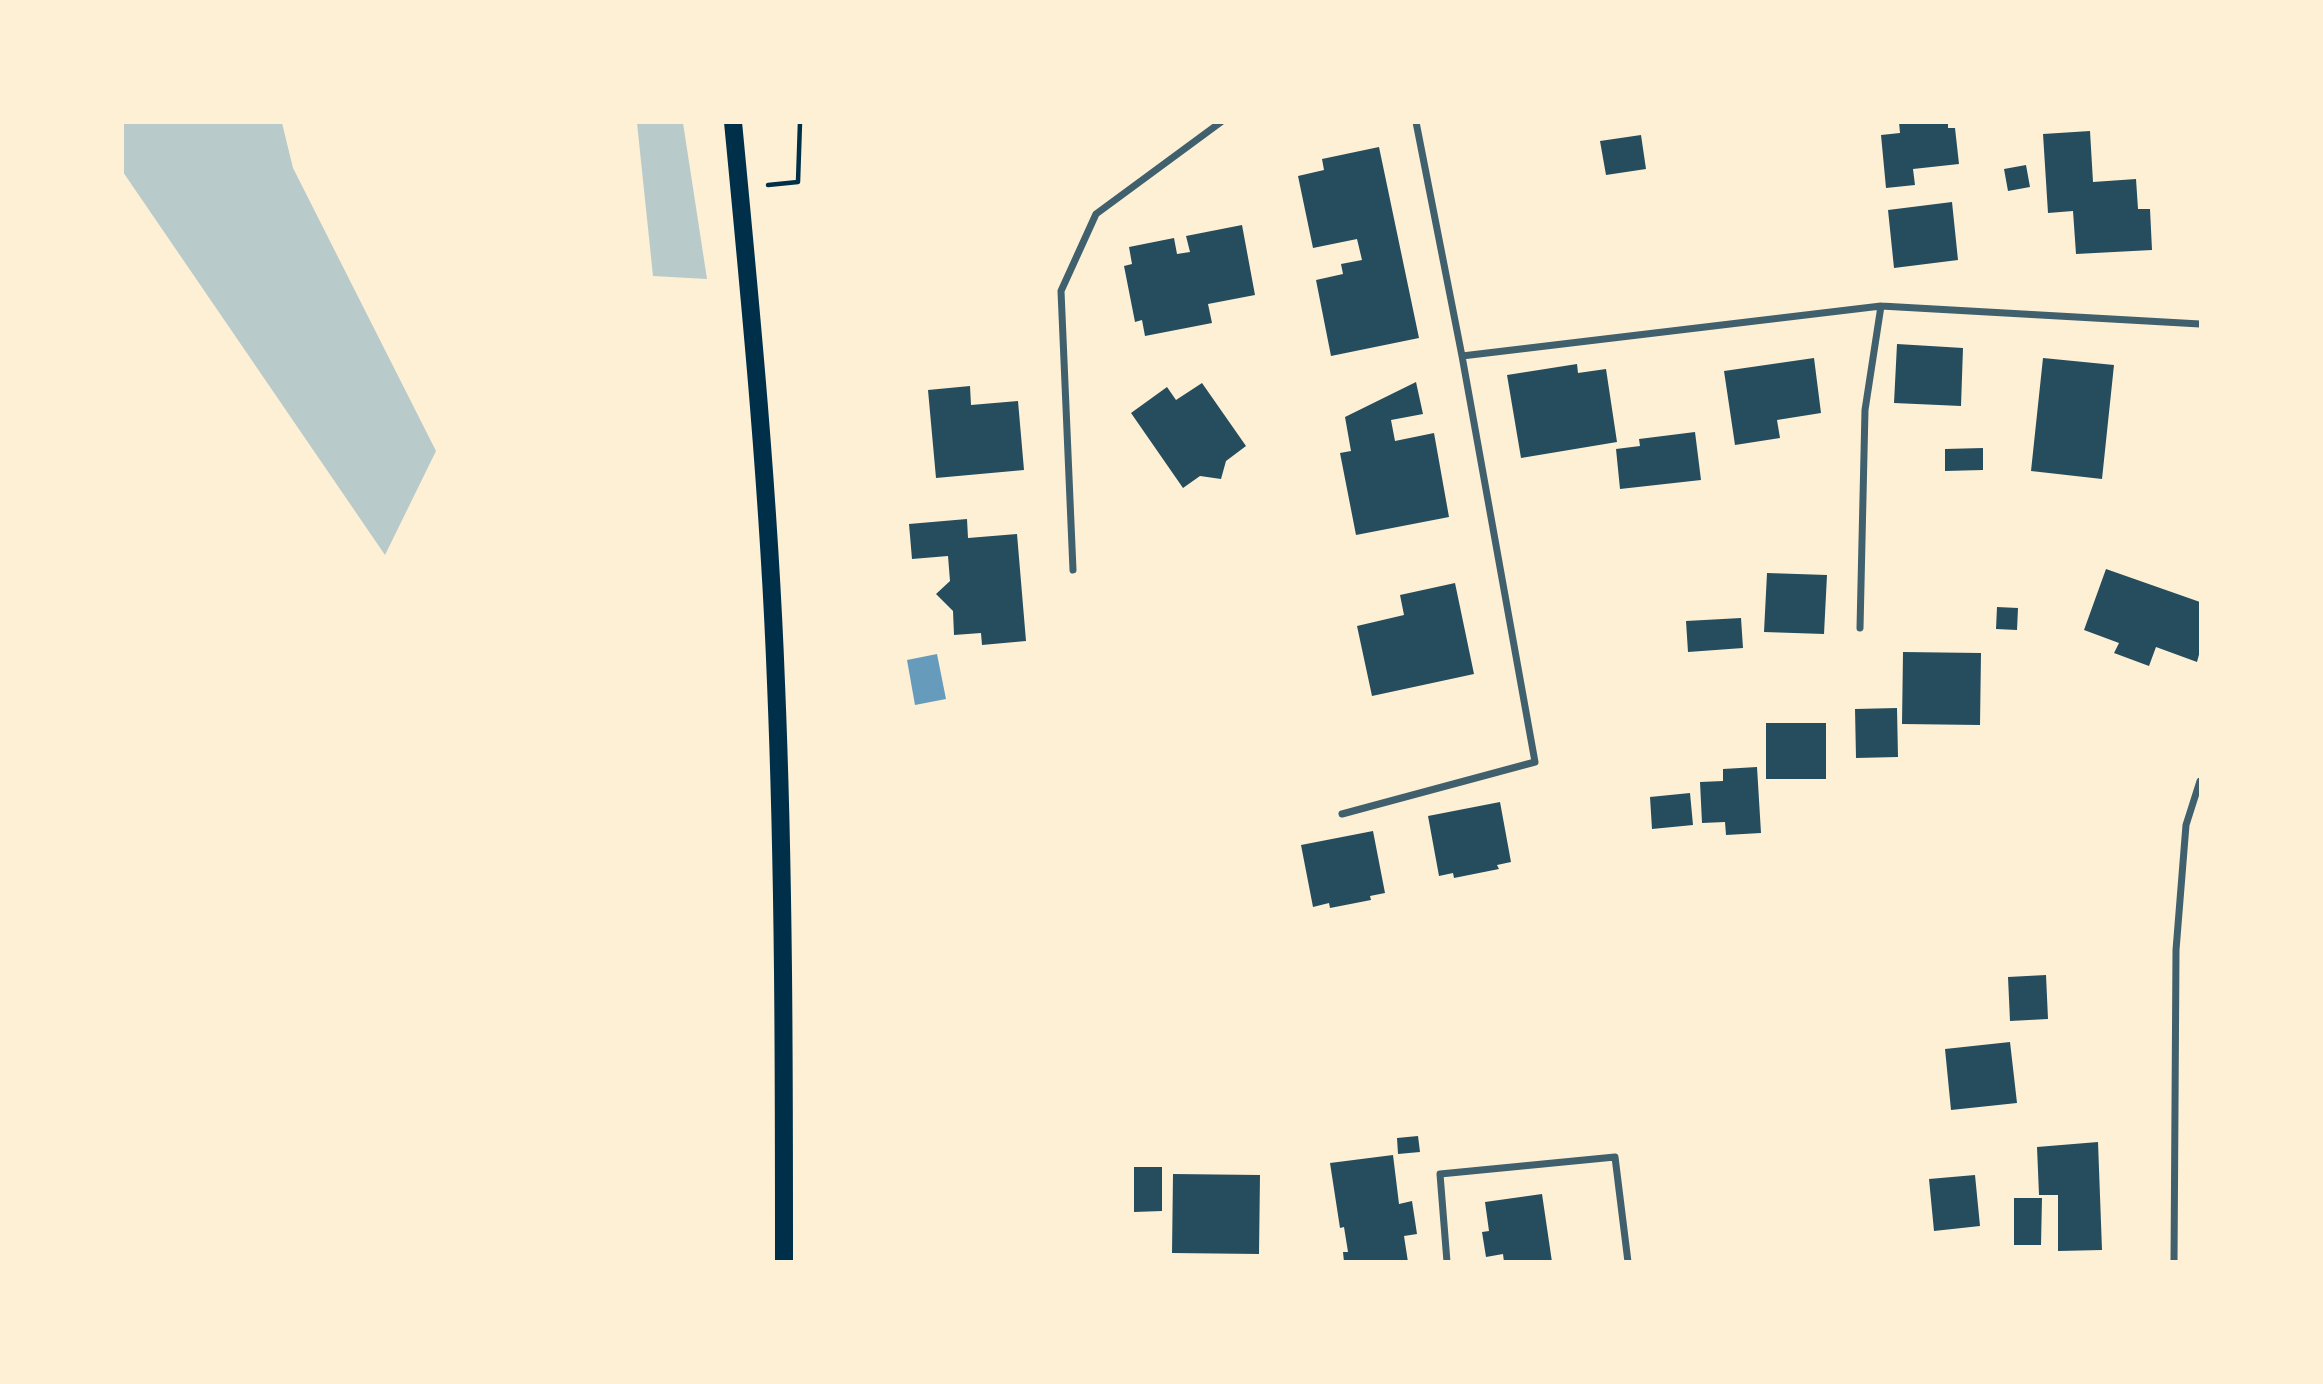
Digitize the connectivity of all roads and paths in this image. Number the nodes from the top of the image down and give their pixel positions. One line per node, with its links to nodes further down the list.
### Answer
1 (733, 122): 5 (main road)
2 (800, 122): 5 (path)
3 (1222, 122): 9 (street)
4 (1416, 122): 8 (street)
5 (739, 188): 13 (main road)
6 (1881, 306): 7 (street); 8 (street); 10 (street)
7 (2200, 324)
8 (1462, 356): 12 (street)
9 (1073, 570)
10 (1860, 628)
11 (2200, 781): 16 (street)
12 (1342, 814)
13 (784, 1262)
14 (1447, 1262): 15 (street)
15 (1628, 1262)
16 (2174, 1262)

